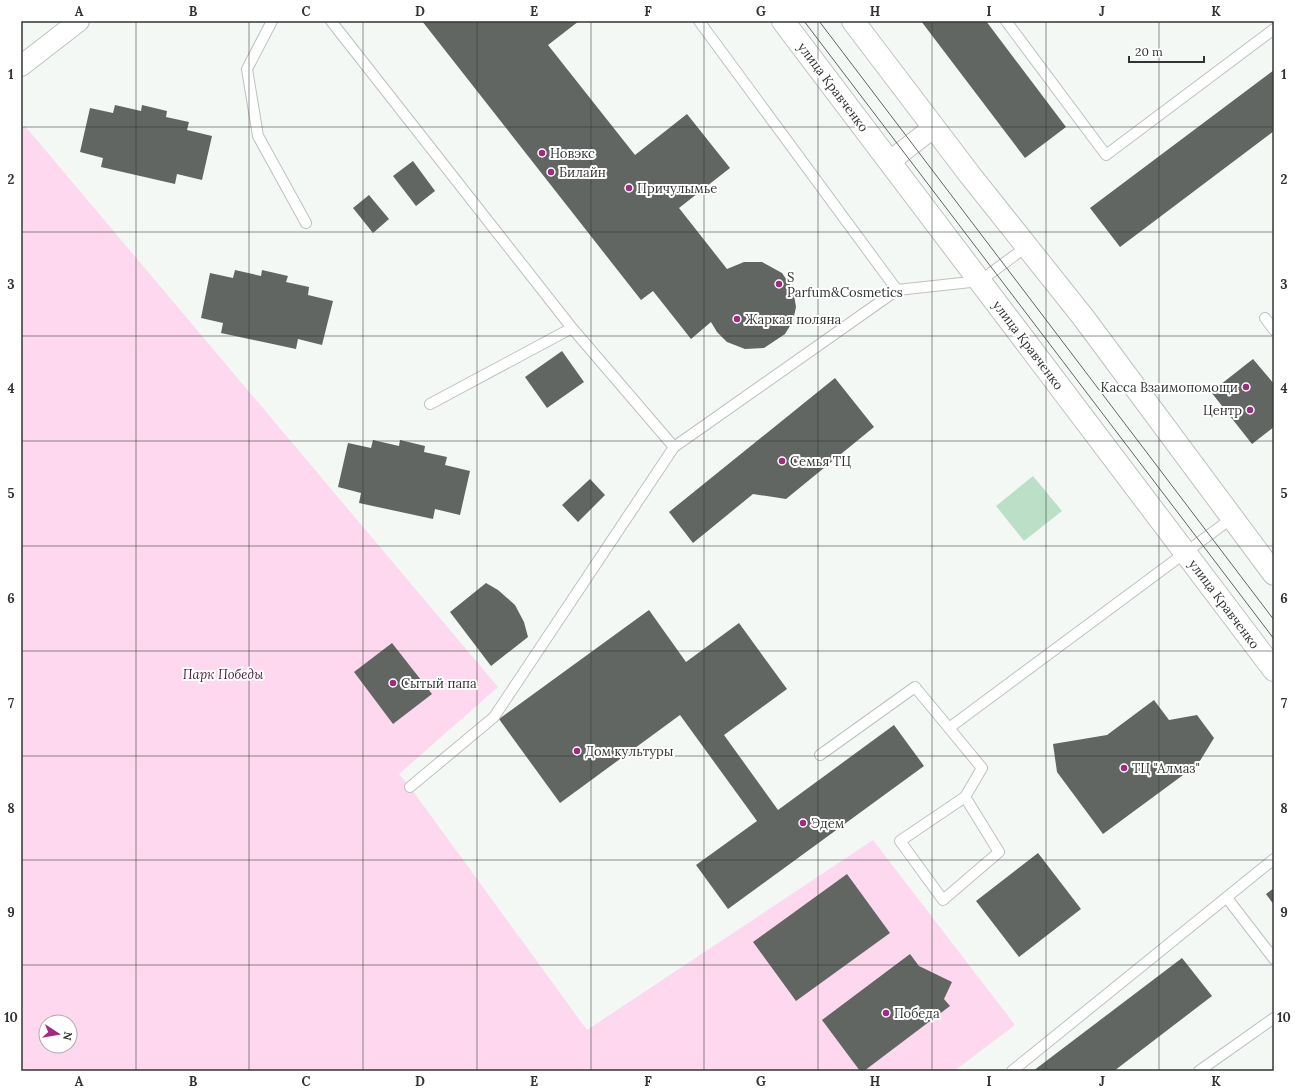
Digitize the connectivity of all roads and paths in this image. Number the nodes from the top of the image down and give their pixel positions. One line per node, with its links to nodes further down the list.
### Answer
1 (272, 21): 12 (lane)
2 (331, 21): 17 (lane)
3 (699, 21): 15 (lane)
4 (783, 21): 11 (main road, улица Кравченко)
5 (853, 21): 10 (main road)
6 (1006, 21): 8 (lane)
7 (70, 24): 9 (street)
8 (1274, 29)
9 (21, 66)
10 (934, 127): 11 (street); 13 (main road)
11 (889, 162): 14 (main road, улица Кравченко)
12 (306, 223)
13 (1026, 246): 14 (lane); 21 (main road)
14 (980, 281): 15 (lane); 22 (main road, улица Кравченко)
15 (897, 290): 20 (lane)
16 (1265, 318): 18 (lane)
17 (572, 328): 19 (lane); 20 (lane)
18 (1274, 330)
19 (430, 404)
20 (674, 448): 27 (lane)
21 (1232, 518): 22 (lane); 23 (main road)
22 (1186, 554): 24 (main road, улица Кравченко); 25 (lane)
23 (1274, 574)
24 (1274, 670)
25 (950, 728): 26 (lane); 28 (lane)
26 (820, 755)
27 (410, 787)
28 (965, 797): 28 (lane)
29 (1274, 859): 30 (lane)
30 (1227, 898): 31 (lane); 33 (lane)
31 (1274, 959)
32 (1274, 1018): 34 (lane)
33 (1012, 1071)
34 (1199, 1071)

